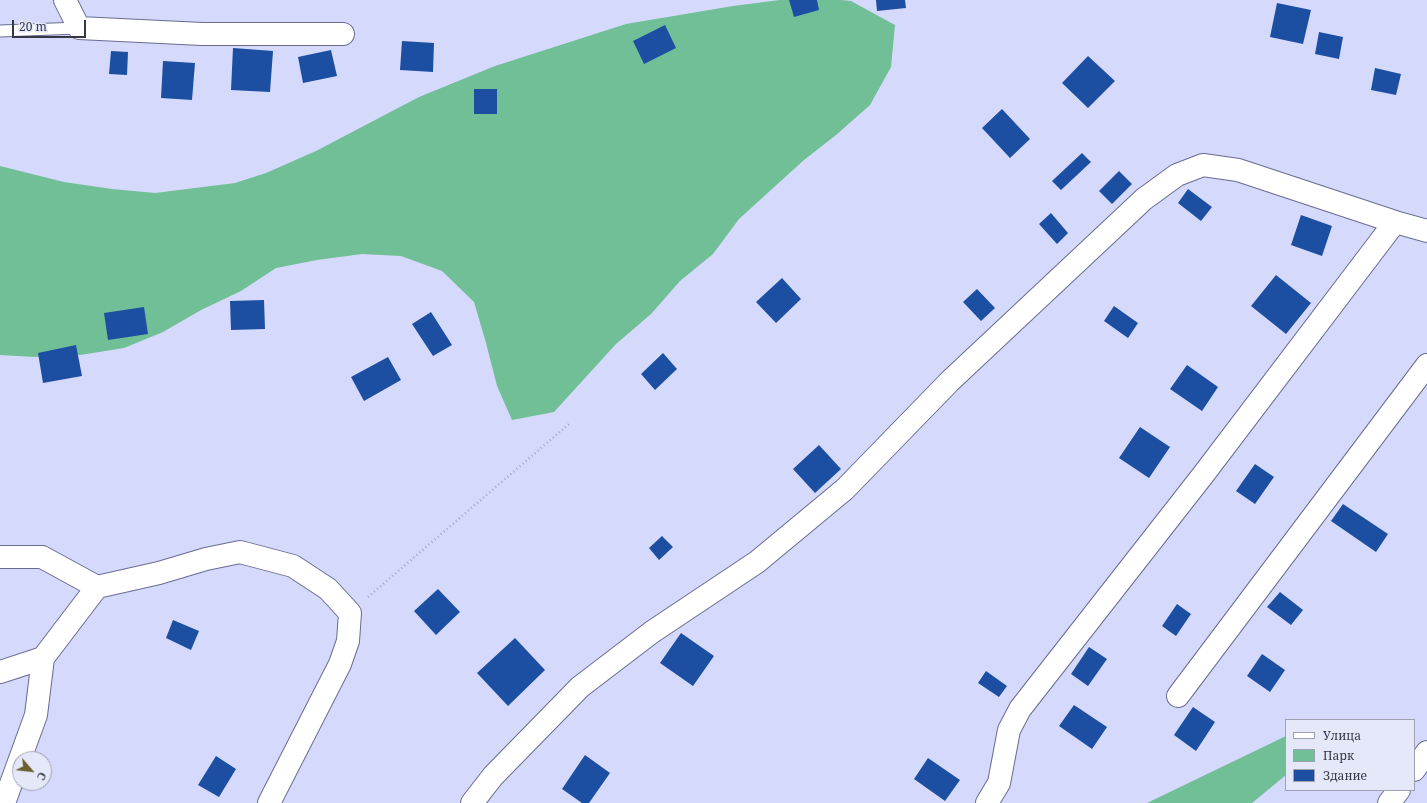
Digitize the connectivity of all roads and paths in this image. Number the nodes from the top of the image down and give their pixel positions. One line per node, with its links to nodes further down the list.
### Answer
1 (65, 0): 2 (street)
2 (79, 28): 3 (lane); 4 (street)
3 (0, 31)
4 (343, 34)
5 (1395, 222): 6 (street); 22 (street); 23 (street)
6 (1427, 231)
7 (1427, 365): 14 (street)
8 (569, 424): 11 (path)
9 (0, 557): 10 (street)
10 (96, 587): 11 (street); 12 (street)
11 (350, 613): 21 (street)
12 (43, 658): 13 (street); 15 (street)
13 (0, 672)
14 (1178, 696)
15 (23, 751)
16 (1427, 752): 17 (street)
17 (1415, 769)
18 (12, 781): 20 (street)
19 (1398, 791): 24 (street)
20 (4, 803)
21 (269, 803)
22 (472, 803)
23 (987, 803)
24 (1389, 803)

